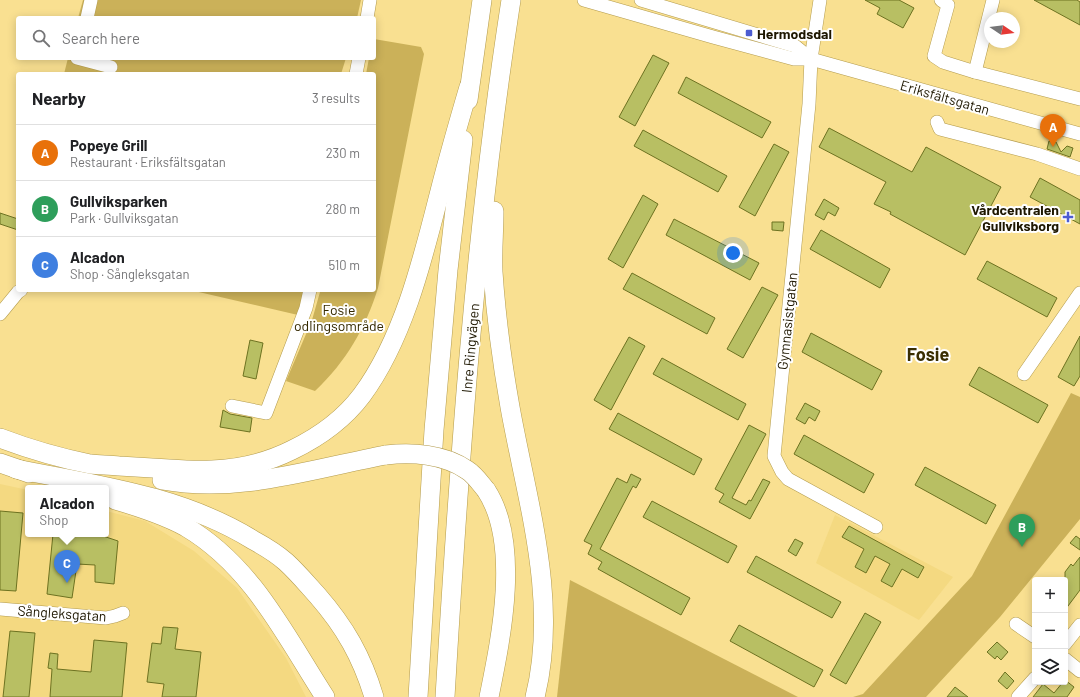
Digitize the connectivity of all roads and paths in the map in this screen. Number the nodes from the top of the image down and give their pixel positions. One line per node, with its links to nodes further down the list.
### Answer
1 (91, 0): 10 (street)
2 (370, 0): 11 (street)
3 (482, 0): 19 (highway, Inre Ringvägen)
4 (511, 0): 18 (highway, Inre Ringvägen)
5 (584, 0): 12 (street, Eriksfältsgatan)
6 (641, 0): 12 (street, Eriksfältsgatan)
7 (820, 0): 12 (street, Gymnasistgatan)
8 (993, 0): 17 (street)
9 (945, 2): 17 (street)
10 (87, 16)
11 (367, 16)
12 (811, 59): 22 (street, Eriksfältsgatan); 37 (street, Gymnasistgatan)
13 (85, 60): 15 (street)
14 (359, 60): 16 (street)
15 (112, 67)
16 (356, 72)
17 (975, 72): 20 (street)
18 (497, 86): 50 (highway, Inre Ringvägen); 52 (highway)
19 (469, 87): 31 (highway); 49 (highway, Inre Ringvägen)
20 (1080, 99)
21 (937, 122): 23 (street, Eriksfältsgatan)
22 (1080, 134)
23 (1080, 169)
24 (18, 292): 27 (street)
25 (310, 292): 29 (street)
26 (1080, 293): 28 (street)
27 (0, 314)
28 (1024, 374)
29 (232, 406)
30 (0, 438): 31 (highway)
31 (91, 464): 51 (highway, bridge)
32 (8, 466): 33 (highway); 34 (highway)
33 (65, 485)
34 (95, 485)
35 (109, 488): 48 (highway)
36 (109, 499): 47 (highway)
37 (876, 527)
38 (0, 609): 39 (street, Sångleksgatan)
39 (123, 613)
40 (1016, 624): 42 (street)
41 (1080, 625): 43 (street)
42 (1032, 636)
43 (1068, 640)
44 (1068, 661): 45 (street)
45 (1080, 671)
46 (1032, 681): 53 (street)
47 (325, 697)
48 (374, 697)
49 (418, 697)
50 (445, 697)
51 (490, 697)
52 (535, 697)
53 (1018, 697)

